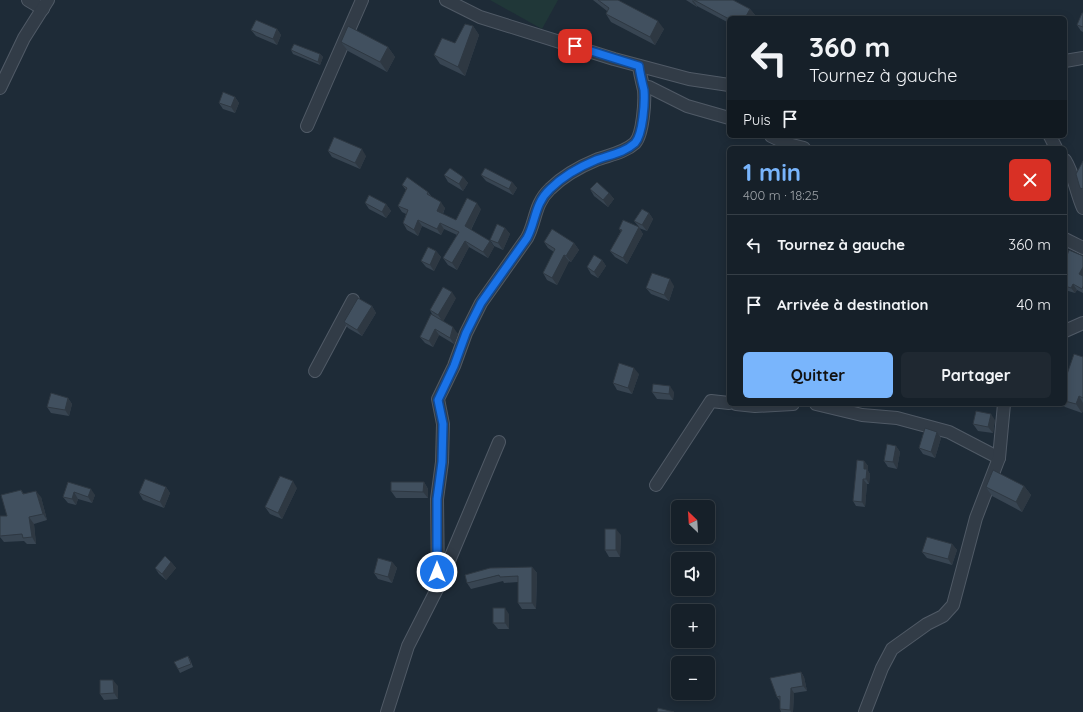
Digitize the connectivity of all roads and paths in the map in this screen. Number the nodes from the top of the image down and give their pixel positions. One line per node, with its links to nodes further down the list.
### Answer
1 (28, 0): 4 (street)
2 (362, 0): 13 (street)
3 (446, 0): 7 (street)
4 (46, 5): 10 (street)
5 (1083, 58): 6 (street)
6 (1067, 61)
7 (639, 66): 8 (street); 11 (street)
8 (665, 73): 9 (street); 11 (street)
9 (727, 85)
10 (0, 88)
11 (646, 89): 12 (street); 30 (street)
12 (727, 117)
13 (307, 126)
14 (775, 138): 15 (street)
15 (796, 146)
16 (1067, 166): 17 (street)
17 (1083, 208)
18 (1067, 240): 19 (street)
19 (1083, 248)
20 (353, 300): 23 (street)
21 (1083, 323): 22 (street)
22 (1067, 330)
23 (315, 371)
24 (727, 403): 29 (street)
25 (824, 406): 28 (street)
26 (1004, 406): 28 (street)
27 (499, 442): 30 (street)
28 (999, 458): 32 (street)
29 (656, 485)
30 (438, 587): 31 (street)
31 (387, 712)
32 (865, 712)

